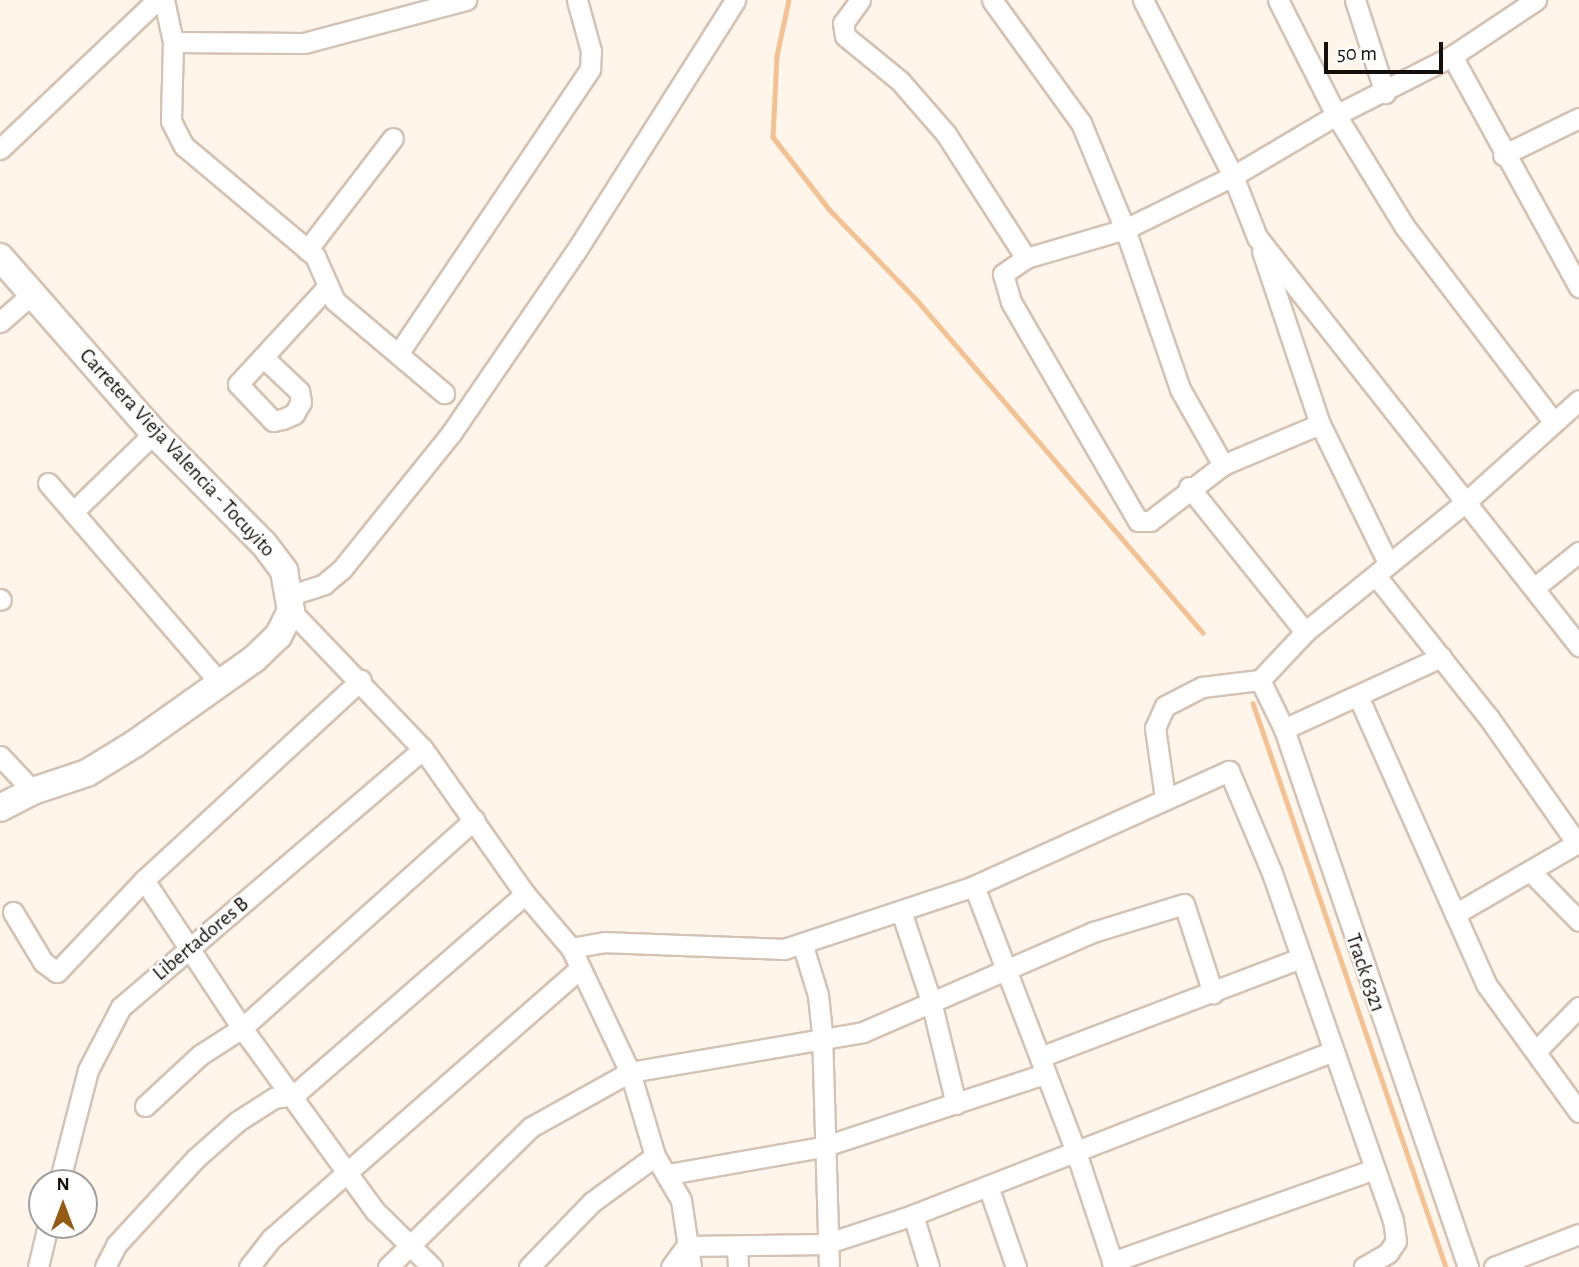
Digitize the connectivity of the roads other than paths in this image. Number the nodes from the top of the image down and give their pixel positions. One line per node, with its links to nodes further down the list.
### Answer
1 (157, 0): 18 (street)
2 (164, 0): 12 (street)
3 (466, 0): 12 (street)
4 (577, 0): 30 (street)
5 (735, 0): 45 (street)
6 (860, 0): 25 (street)
7 (992, 0): 21 (street)
8 (1143, 0): 20 (street)
9 (1278, 0): 15 (street)
10 (1355, 0): 14 (street)
11 (1536, 0): 13 (street)
12 (173, 42): 23 (street)
13 (1452, 56): 14 (street); 19 (street)
14 (1385, 93): 15 (street)
15 (1336, 116): 20 (street); 34 (street)
16 (1577, 126): 19 (street)
17 (393, 138): 23 (street)
18 (0, 149)
19 (1503, 155): 27 (street)
20 (1233, 176): 21 (street); 22 (street)
21 (1125, 229): 25 (street); 37 (street)
22 (1257, 237): 35 (street); 40 (street)
23 (307, 250): 26 (street)
24 (0, 257): 28 (street, Carretera Vieja Valencia - Tocuyito)
25 (1026, 258): 39 (street)
26 (328, 286): 30 (street); 31 (street)
27 (1579, 287)
28 (32, 294): 29 (street); 36 (street, Carretera Vieja Valencia - Tocuyito)
29 (0, 322)
30 (398, 354): 32 (street)
31 (263, 357)
32 (444, 393)
33 (1577, 406): 34 (street)
34 (1552, 420): 40 (street)
35 (1320, 424): 37 (street); 43 (street)
36 (154, 433): 41 (street); 45 (street, Carretera Vieja Valencia - Tocuyito)
37 (1223, 464): 39 (street)
38 (48, 484): 41 (street)
39 (1189, 487): 46 (street)
40 (1468, 500): 43 (street); 44 (street)
41 (73, 512): 51 (street)
42 (1579, 552): 44 (street)
43 (1382, 569): 46 (street); 48 (street)
44 (1534, 587): 47 (street)
45 (291, 603): 49 (street); 51 (street)
46 (1305, 632): 50 (street)
47 (1579, 646)
48 (1441, 657): 52 (street); 60 (street)
49 (362, 680): 54 (street); 62 (street)
50 (1261, 680): 53 (street, Track 6321); 57 (street)
51 (221, 684): 56 (street)
52 (1358, 696): 53 (street); 67 (street)
53 (1284, 729): 117 (street, Track 6321)
54 (424, 749): 59 (street); 71 (street, Libertadores B)
55 (0, 756): 56 (street)
56 (33, 791): 58 (street)
57 (1165, 797): 63 (street); 72 (street)
58 (0, 808)
59 (474, 820): 64 (street); 78 (street)
60 (1578, 843): 61 (street)
61 (1532, 873): 67 (street); 68 (street)
62 (144, 880): 66 (street); 71 (street)
63 (974, 886): 65 (street); 74 (street)
64 (525, 894): 70 (street); 84 (street)
65 (901, 911): 69 (street); 76 (street)
66 (13, 912)
67 (1455, 914): 80 (street)
68 (1579, 921)
69 (802, 943): 70 (street); 79 (street)
70 (571, 948): 73 (street)
71 (190, 949): 78 (street); 91 (street, Libertadores B)
72 (1298, 959): 75 (street); 81 (street)
73 (579, 969): 83 (street); 93 (street)
74 (1007, 970): 75 (street); 76 (street); 82 (street)
75 (1213, 993): 82 (street)
76 (931, 1001): 79 (street); 85 (street)
77 (1579, 1007): 80 (street)
78 (243, 1028): 84 (street); 86 (street)
79 (822, 1042): 83 (street); 88 (street)
80 (1536, 1051): 87 (street)
81 (1331, 1052): 89 (street); 92 (street)
82 (1042, 1066): 85 (street); 89 (street)
83 (630, 1072): 90 (street); 100 (street)
84 (294, 1095): 93 (street); 106 (street)
85 (956, 1104): 88 (street)
86 (145, 1106)
87 (1579, 1112)
88 (822, 1147): 94 (street); 99 (street)
89 (1076, 1152): 95 (street); 104 (street)
90 (656, 1156): 94 (street); 110 (street)
91 (63, 1169)
92 (1374, 1169): 104 (street); 116 (street)
93 (348, 1171): 100 (street); 107 (street)
94 (669, 1174): 101 (street)
95 (988, 1186): 96 (street); 115 (street)
96 (913, 1215): 99 (street); 114 (street)
97 (1579, 1234): 103 (street)
98 (45, 1239): 105 (street)
99 (825, 1244): 102 (street); 113 (street)
100 (408, 1246): 108 (street); 109 (street)
101 (686, 1246): 102 (street); 111 (street); 112 (street)
102 (738, 1257)
103 (1539, 1258): 118 (street)
104 (1113, 1264)
105 (38, 1267)
106 (105, 1267)
107 (250, 1267)
108 (388, 1267)
109 (432, 1267)
110 (529, 1267)
111 (671, 1267)
112 (691, 1267)
113 (829, 1267)
114 (929, 1267)
115 (1016, 1267)
116 (1364, 1267)
117 (1468, 1267)
118 (1494, 1267)

